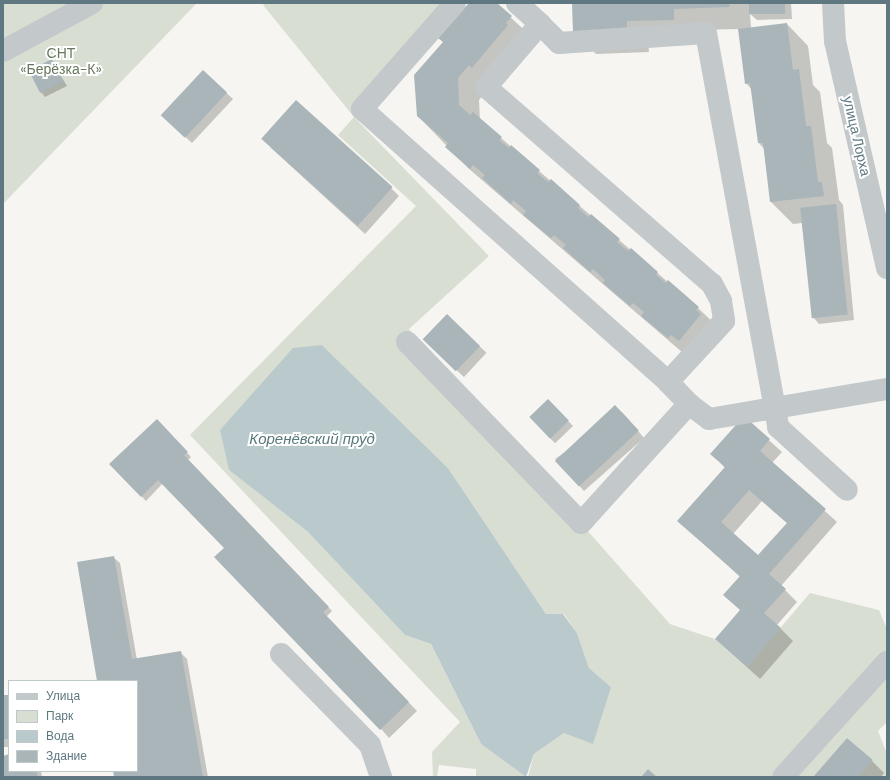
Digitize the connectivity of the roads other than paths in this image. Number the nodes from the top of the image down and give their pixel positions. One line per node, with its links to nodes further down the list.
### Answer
1 (92, 3): 6 (street)
2 (455, 3): 11 (street)
3 (517, 3): 5 (street)
4 (833, 3): 7 (street, улица Лорха)
5 (540, 24): 11 (street); 14 (street)
6 (3, 50)
7 (880, 205): 8 (street, улица Лорха)
8 (884, 238): 9 (street, улица Лорха)
9 (887, 268)
10 (407, 342): 13 (street)
11 (668, 382): 13 (street)
12 (887, 389): 14 (street)
13 (689, 404): 14 (street)
14 (774, 407): 15 (street)
15 (848, 490)
16 (281, 654): 18 (street)
17 (887, 662): 19 (street)
18 (381, 777)
19 (784, 777)

